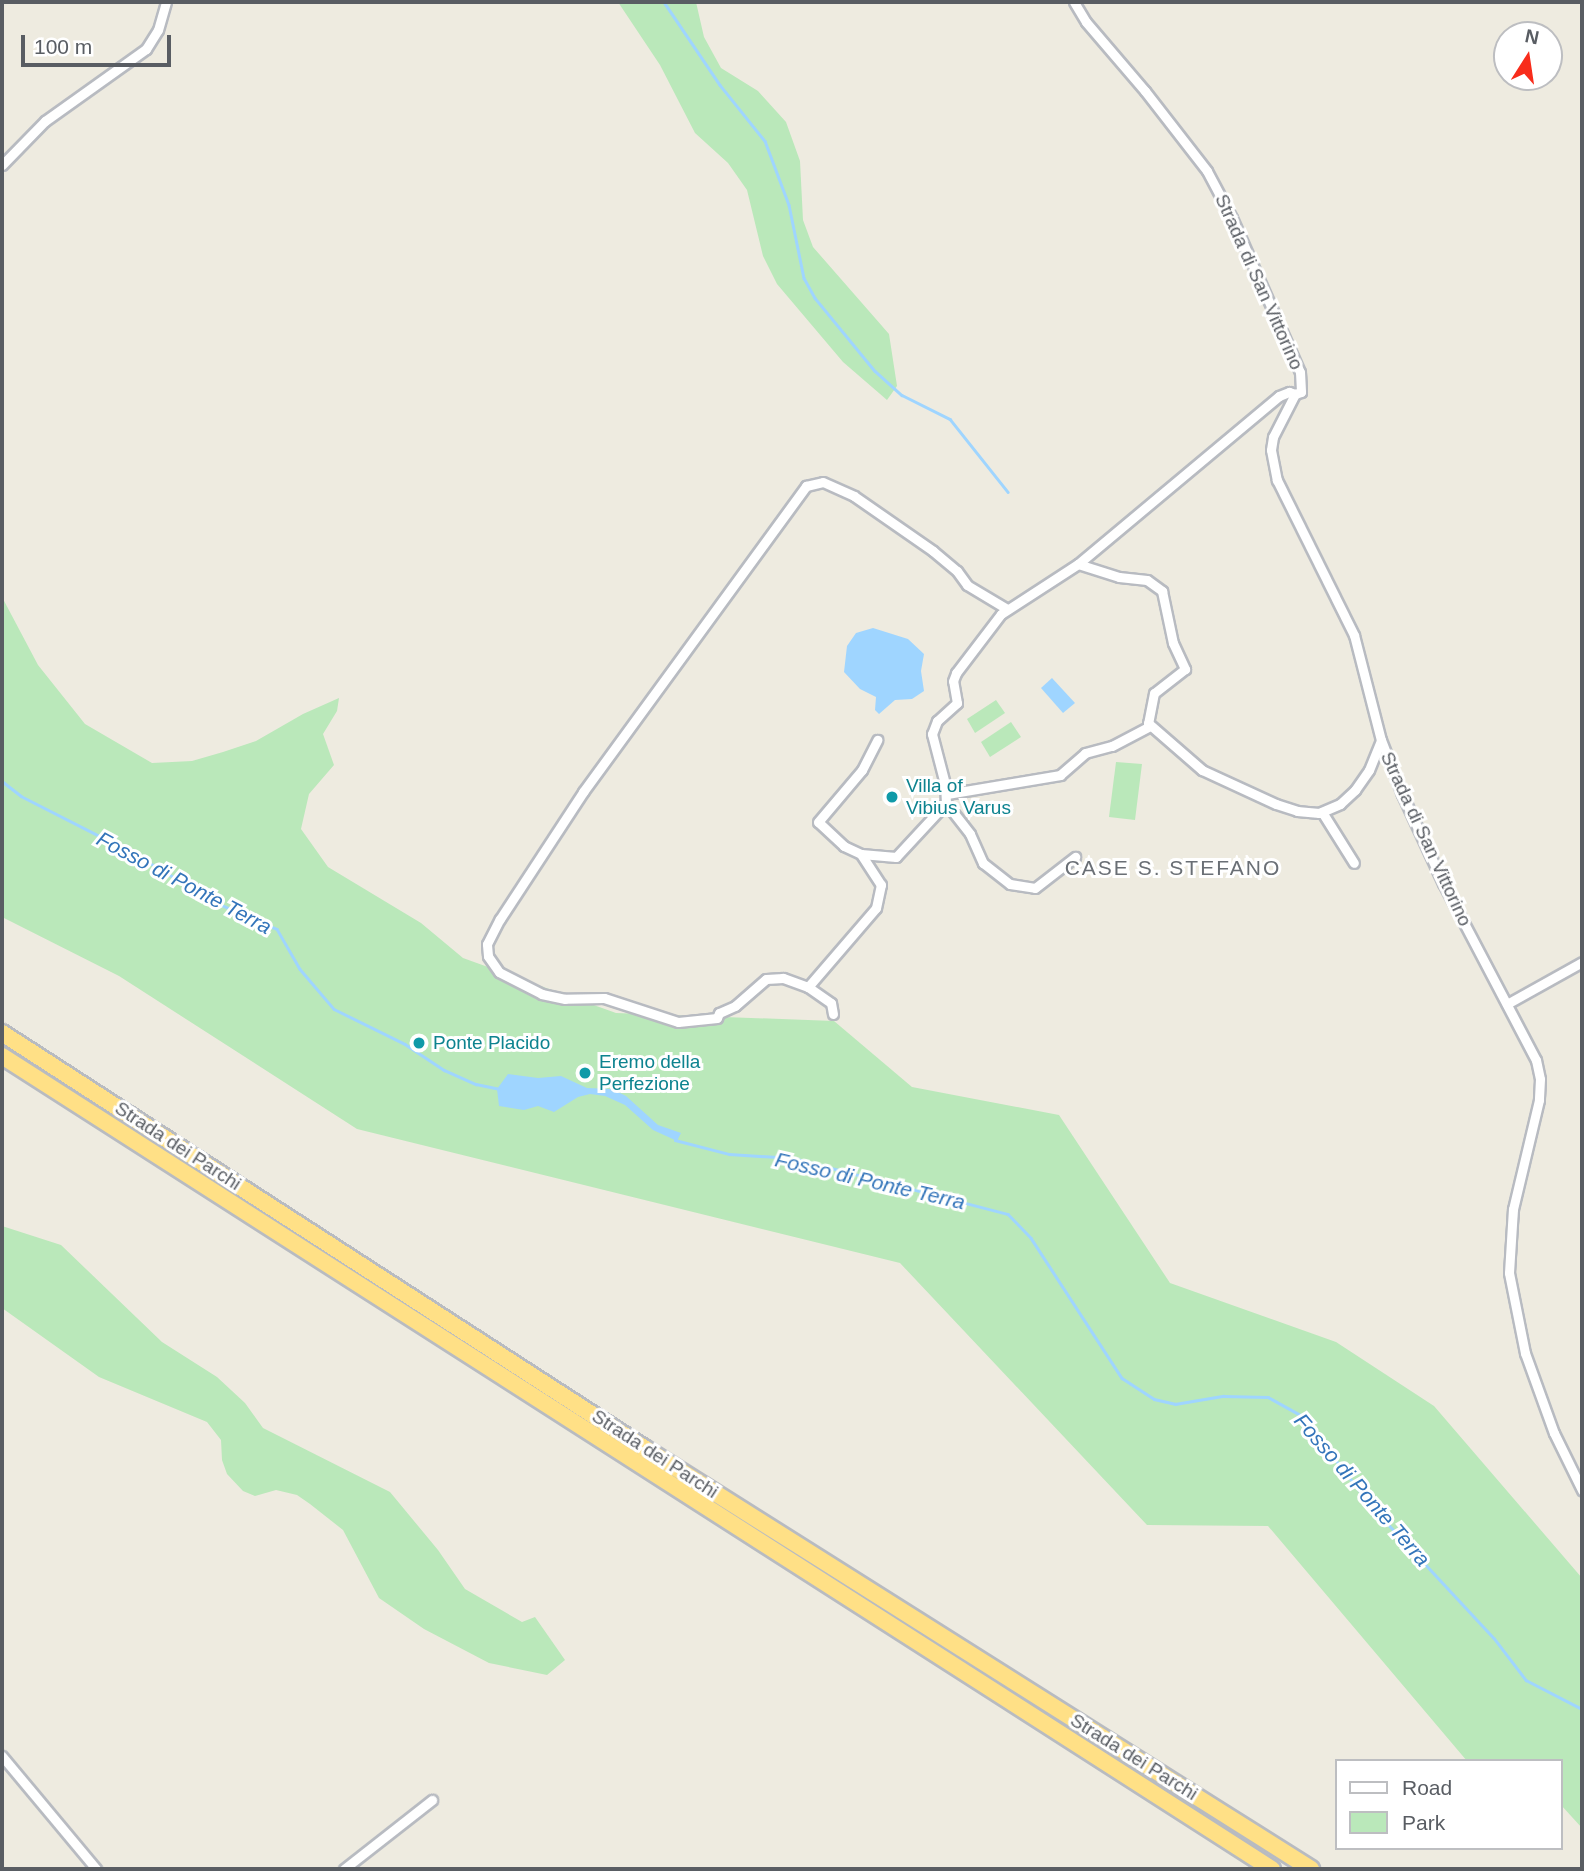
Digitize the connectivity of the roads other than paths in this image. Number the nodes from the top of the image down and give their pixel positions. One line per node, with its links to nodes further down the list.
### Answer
1 (166, 2): 3 (street)
2 (1074, 2): 4 (street, Strada di San Vittorino)
3 (2, 164)
4 (1295, 394): 5 (street); 9 (street, Strada di San Vittorino)
5 (1078, 564): 6 (street); 7 (street)
6 (1007, 609): 10 (street); 16 (street)
7 (1150, 726): 10 (street); 11 (street)
8 (877, 740): 12 (street)
9 (1381, 740): 11 (street); 17 (street, Strada di San Vittorino)
10 (946, 798): 12 (street); 13 (street)
11 (1322, 812): 14 (street)
12 (861, 854): 16 (street)
13 (1075, 857)
14 (1354, 863)
15 (1582, 962): 17 (street)
16 (808, 987): 18 (street)
17 (1507, 1004): 21 (street, Strada di San Vittorino)
18 (833, 1014)
19 (2, 1034): 27 (highway, Strada dei Parchi)
20 (2, 1056): 26 (highway, Strada dei Parchi)
21 (1582, 1490)
22 (2, 1756): 24 (street)
23 (432, 1800): 25 (street)
24 (96, 1869)
25 (344, 1869)
26 (1272, 1869)
27 (1311, 1869)

